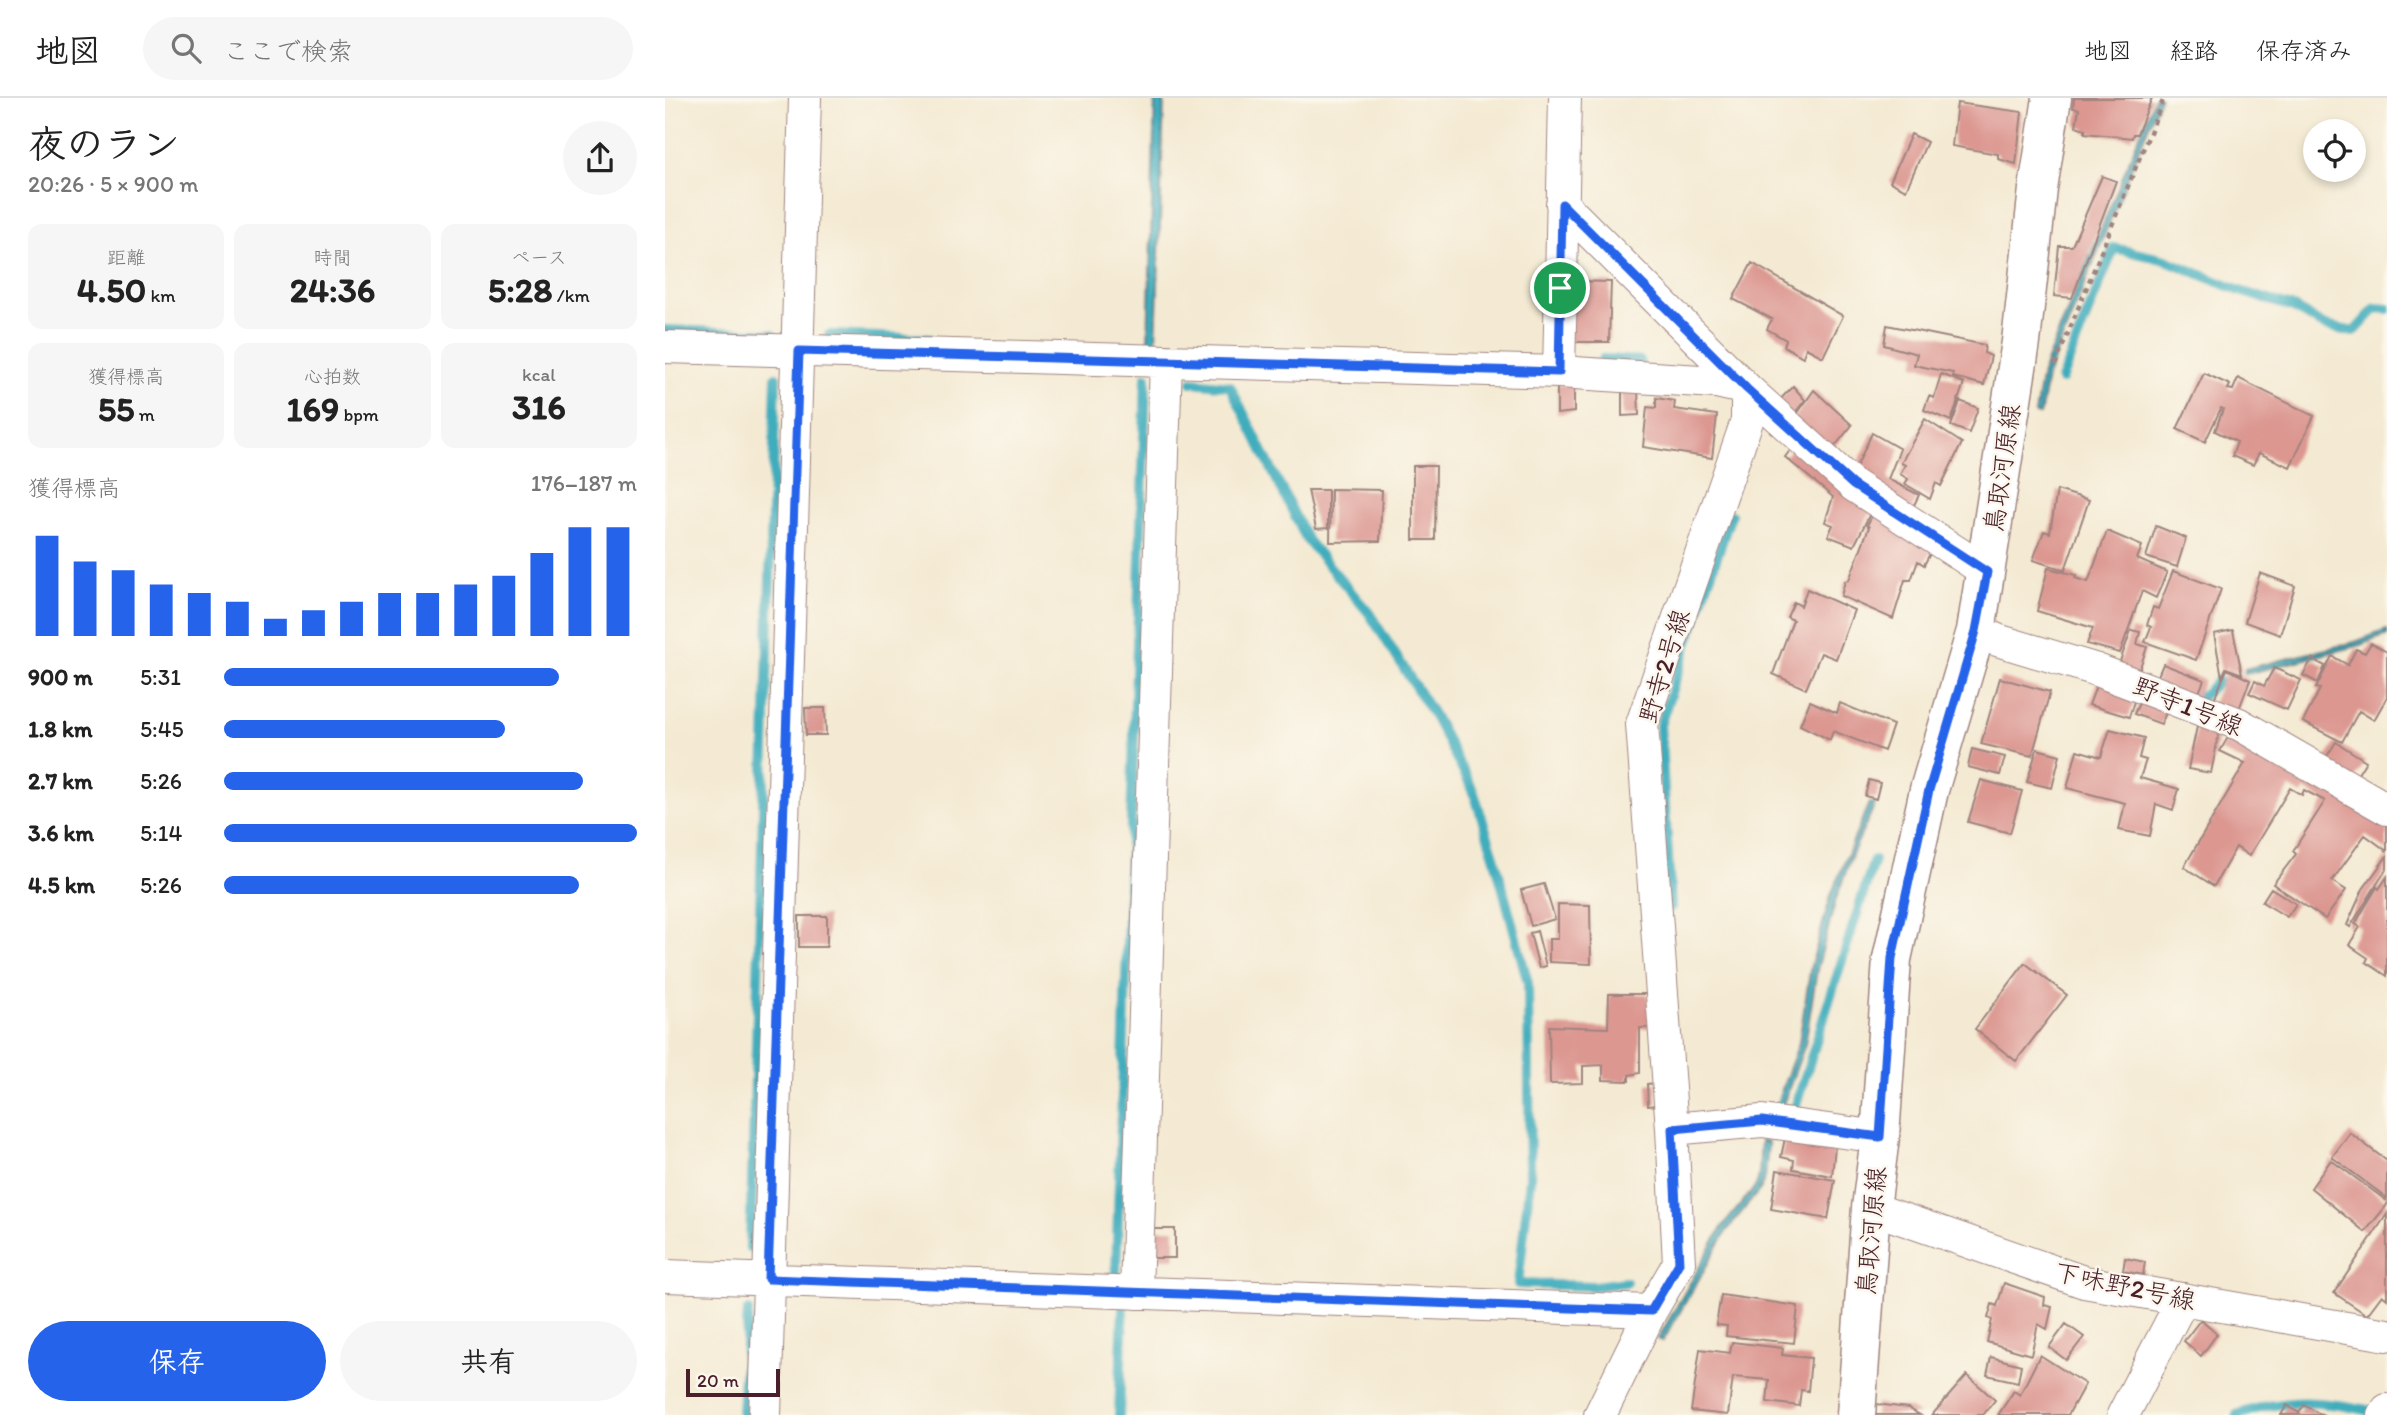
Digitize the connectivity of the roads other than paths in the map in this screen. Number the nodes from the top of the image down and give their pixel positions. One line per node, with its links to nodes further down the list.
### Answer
1 (805, 98): 6 (street)
2 (1565, 98): 4 (street)
3 (2052, 98): 10 (main road, 鳥取河原線)
4 (1562, 204): 8 (street); 9 (street)
5 (665, 347): 6 (street)
6 (799, 351): 7 (street); 17 (street)
7 (1166, 361): 8 (street); 18 (street)
8 (1559, 372): 9 (street)
9 (1747, 389): 10 (street); 13 (street, 野寺2号線)
10 (1987, 572): 11 (main road, 鳥取河原線)
11 (1976, 631): 12 (street, 野寺1号線); 14 (main road, 鳥取河原線)
12 (2387, 808)
13 (1672, 1129): 14 (street); 20 (street, 野寺2号線)
14 (1880, 1137): 15 (main road, 鳥取河原線)
15 (1871, 1208): 19 (street, 下味野2号線); 25 (main road, 鳥取河原線)
16 (665, 1276): 17 (street)
17 (768, 1279): 18 (street); 23 (street)
18 (1136, 1293): 20 (street)
19 (2183, 1299): 21 (street, 下味野2号線); 26 (street)
20 (1651, 1311): 24 (street, 野寺2号線)
21 (2387, 1335)
22 (2387, 1410): 27 (street)
23 (765, 1415)
24 (1600, 1415)
25 (1856, 1415)
26 (2123, 1415)
27 (2384, 1415)

